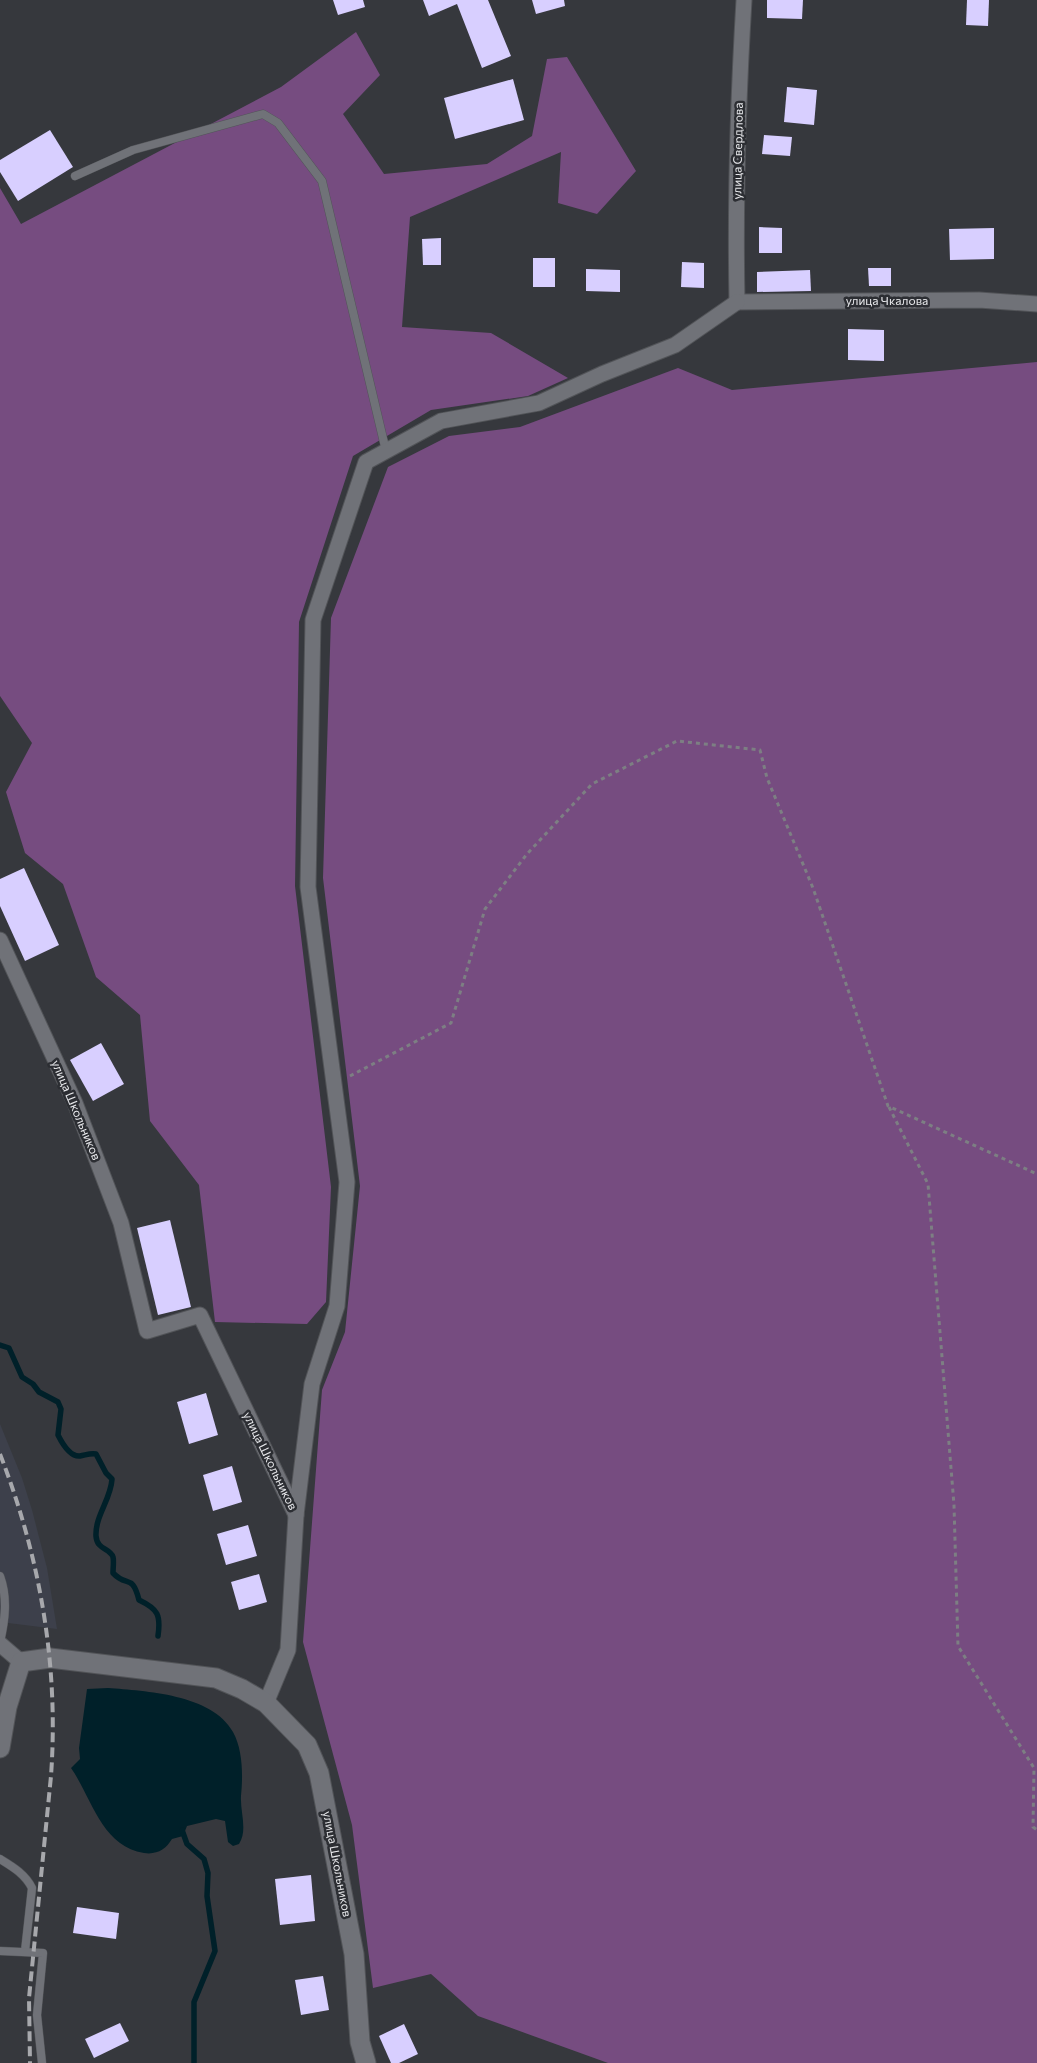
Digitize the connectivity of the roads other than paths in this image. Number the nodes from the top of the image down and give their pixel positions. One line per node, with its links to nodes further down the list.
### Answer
1 (744, 0): 3 (street, улица Свердлова)
2 (75, 176): 5 (lane)
3 (737, 302): 4 (street, улица Чкалова); 5 (street)
4 (1037, 304)
5 (386, 451): 7 (street)
6 (0, 940): 7 (street, улица Школьников)
7 (296, 1515): 11 (street, улица Школьников)
8 (0, 1576): 9 (lane)
9 (0, 1643): 10 (street)
10 (20, 1662): 11 (street); 12 (street)
11 (266, 1704): 17 (street, улица Школьников)
12 (0, 1748)
13 (0, 1859): 15 (lane)
14 (0, 1950): 15 (lane)
15 (25, 1951): 16 (lane)
16 (42, 2063)
17 (366, 2063)

